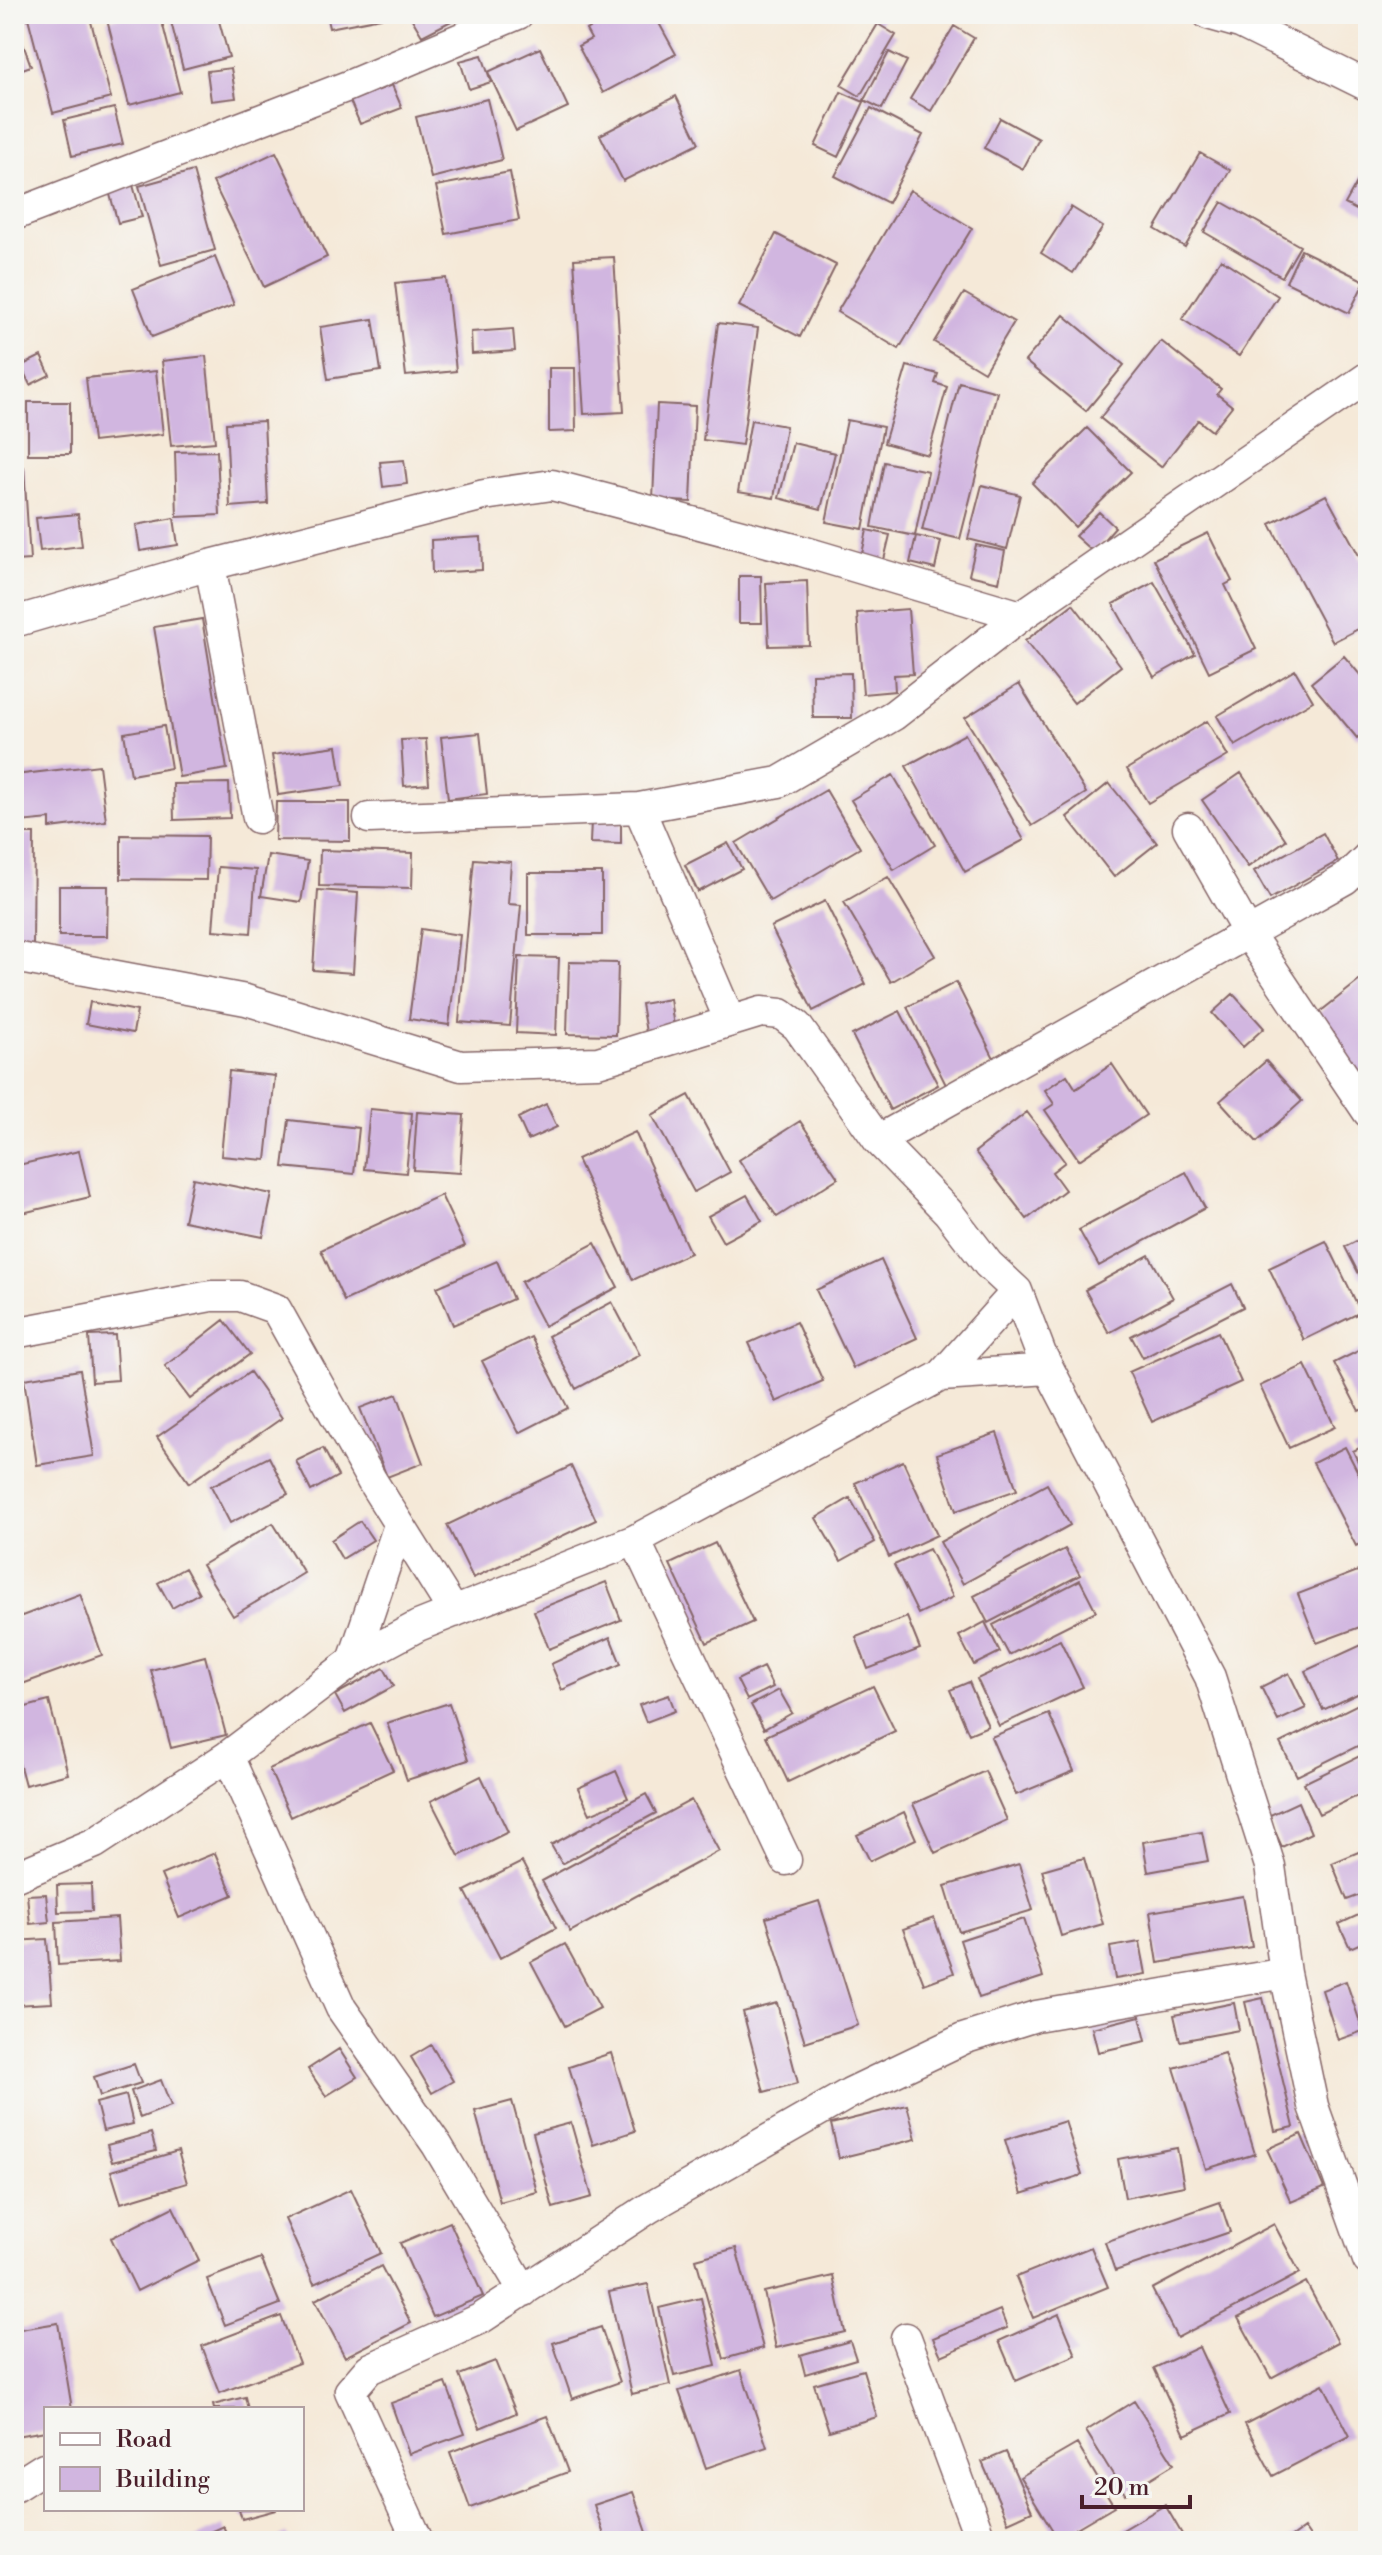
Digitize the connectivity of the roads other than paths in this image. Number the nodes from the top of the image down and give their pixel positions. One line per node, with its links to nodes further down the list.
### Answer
1 (518, 14): 5 (street)
2 (1208, 14): 3 (street)
3 (1243, 18): 4 (street)
4 (1368, 86)
5 (14, 215)
6 (1368, 377): 8 (street)
7 (210, 565): 8 (street); 9 (street); 11 (street)
8 (1021, 616): 10 (street)
9 (14, 622)
10 (639, 808): 12 (street); 17 (street)
11 (258, 818)
12 (369, 818)
13 (1188, 828): 15 (street)
14 (1368, 857): 15 (street)
15 (1248, 933): 18 (street); 19 (street)
16 (14, 957): 17 (street)
17 (730, 1021): 19 (street)
18 (1368, 1112)
19 (878, 1140): 20 (street)
20 (1017, 1291): 22 (street); 23 (street)
21 (14, 1333): 24 (street)
22 (1049, 1369): 23 (street); 31 (street)
23 (941, 1376): 25 (street)
24 (399, 1525): 26 (street); 27 (street)
25 (635, 1540): 26 (street); 29 (street)
26 (454, 1612): 27 (street)
27 (353, 1661): 28 (street)
28 (228, 1756): 30 (street); 33 (street)
29 (786, 1860)
30 (14, 1877)
31 (1285, 1973): 32 (street); 33 (street)
32 (1368, 2260)
33 (524, 2291): 37 (street)
34 (906, 2338): 38 (street)
35 (44, 2468): 36 (street)
36 (14, 2487)
37 (418, 2541)
38 (981, 2541)

